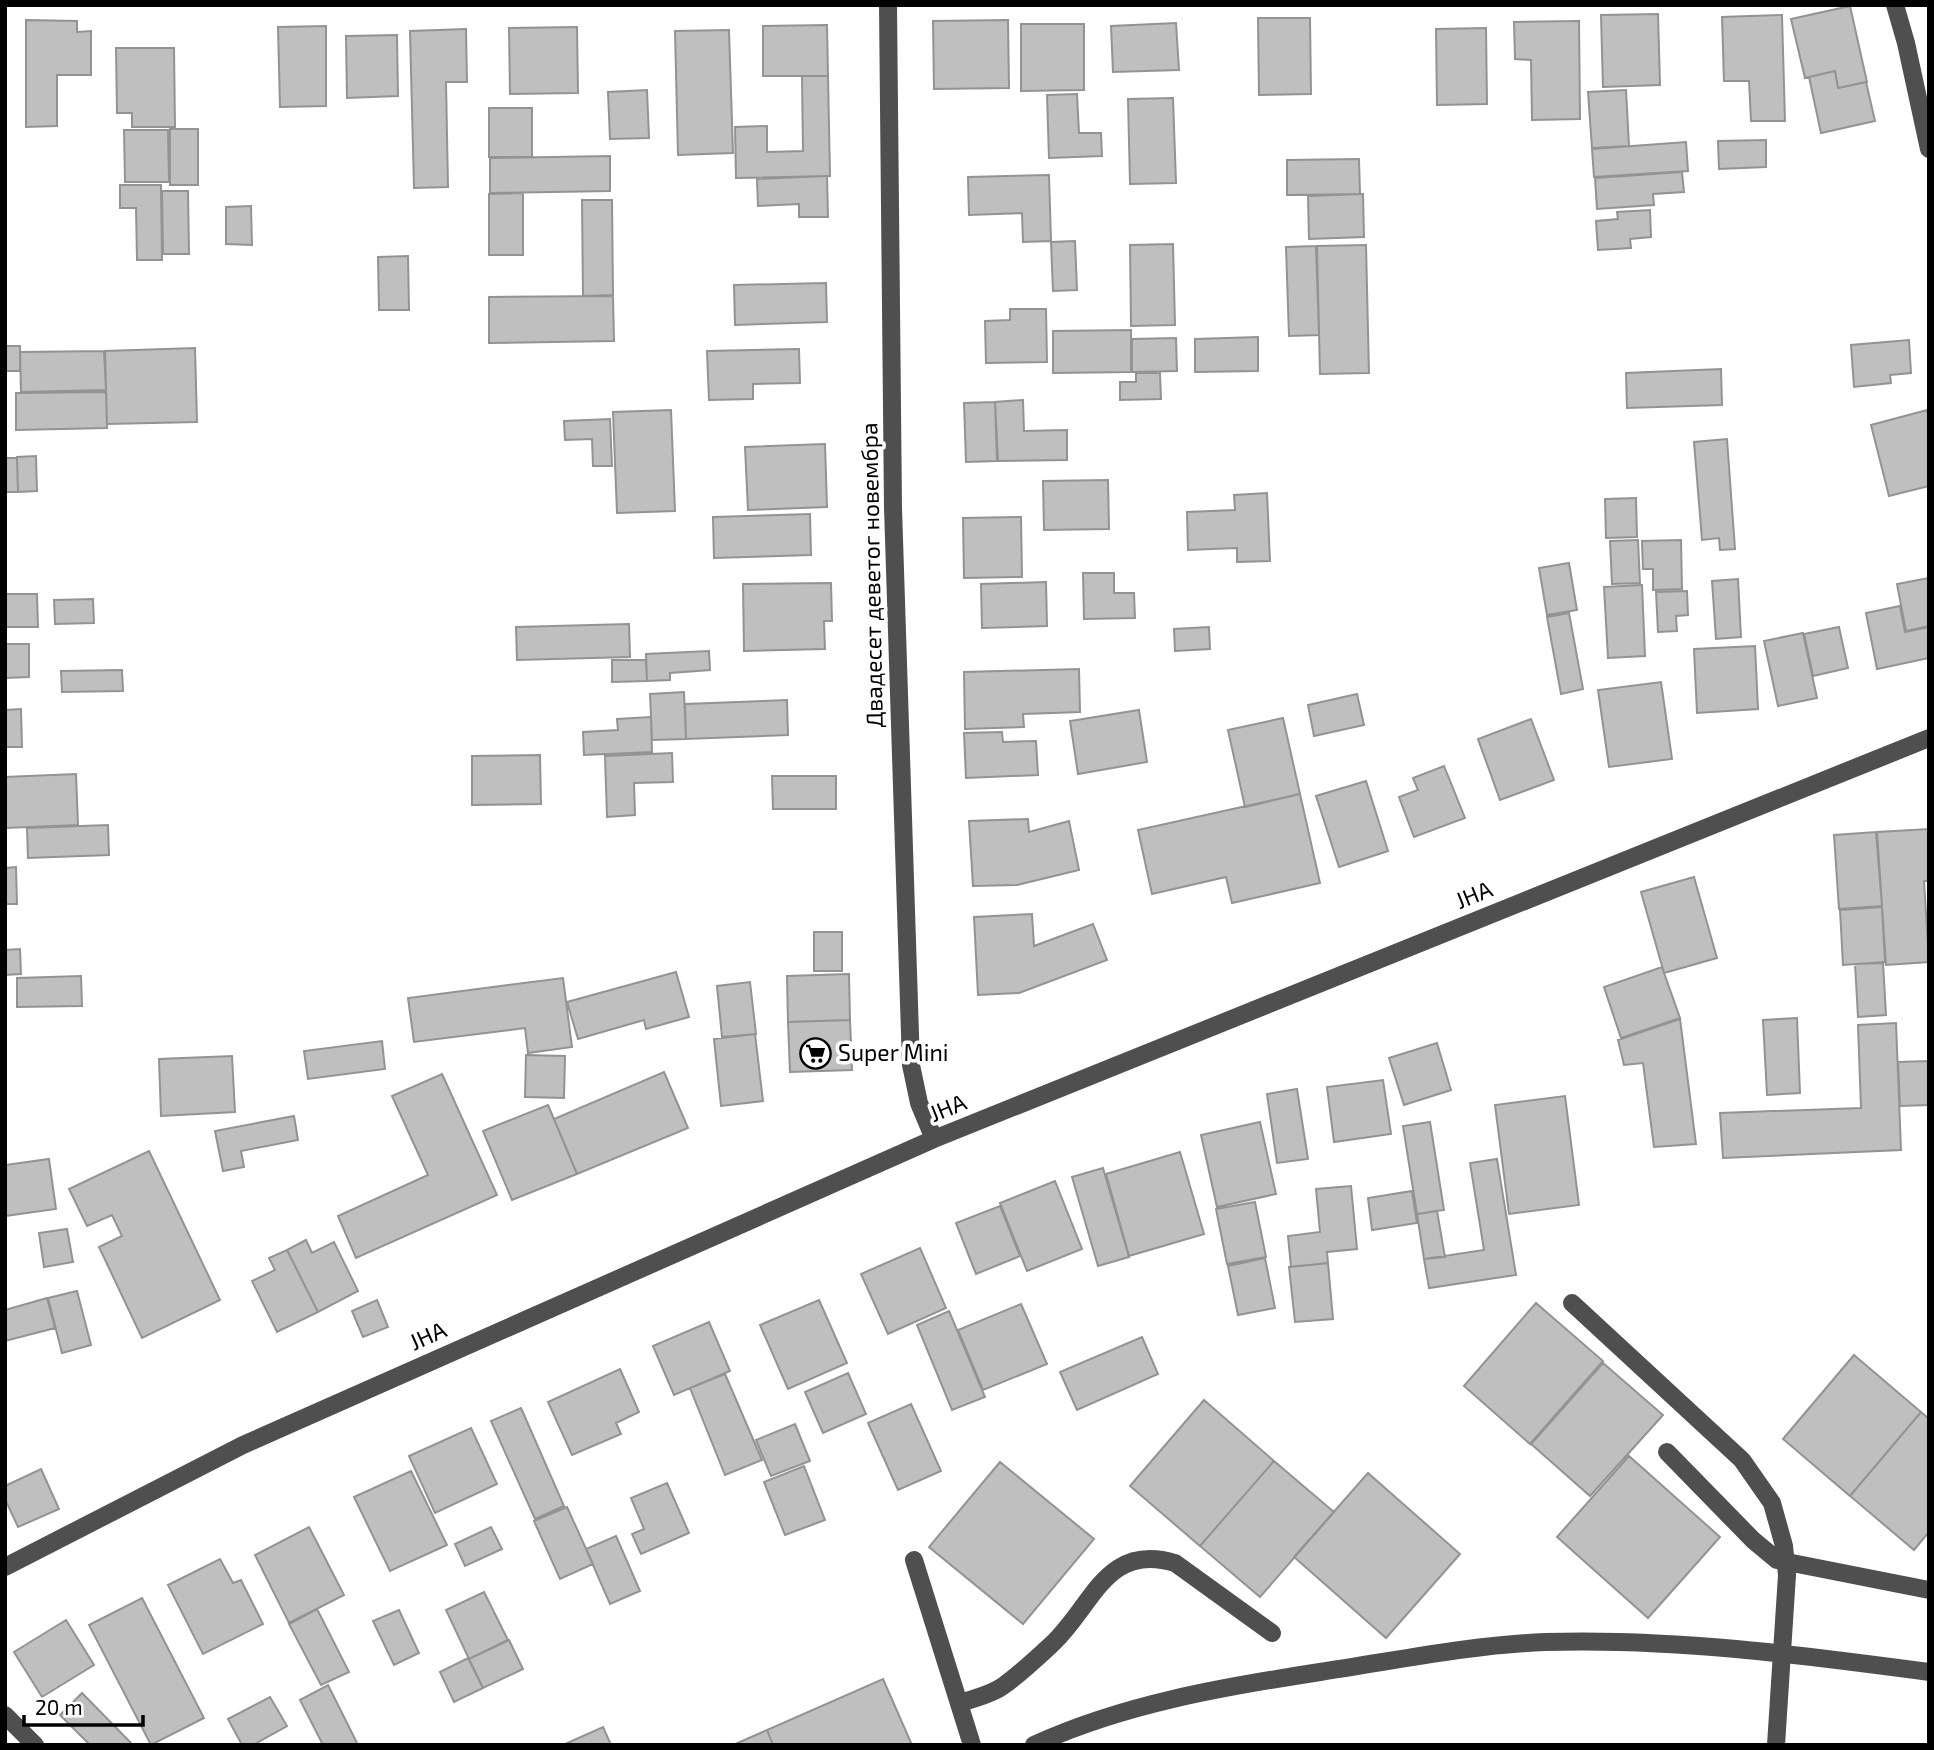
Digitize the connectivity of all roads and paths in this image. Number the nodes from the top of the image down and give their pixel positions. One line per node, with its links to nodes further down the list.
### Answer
1 (888, 5): 5 (street, Двадесет деветог новембра)
2 (1895, 5): 3 (street)
3 (1929, 149)
4 (1929, 738): 5 (street, ЈНА)
5 (934, 1139): 10 (street, ЈНА)
6 (1572, 1303): 9 (street)
7 (1667, 1452): 9 (street)
8 (914, 1559): 15 (street)
9 (1787, 1563): 11 (street); 13 (street)
10 (5, 1567)
11 (1929, 1590)
12 (1272, 1633): 15 (street)
13 (1783, 1653): 14 (street); 19 (street); 20 (street)
14 (1929, 1672)
15 (958, 1704): 18 (street)
16 (5, 1715): 17 (street)
17 (35, 1745)
18 (972, 1745)
19 (1034, 1745)
20 (1776, 1745)

